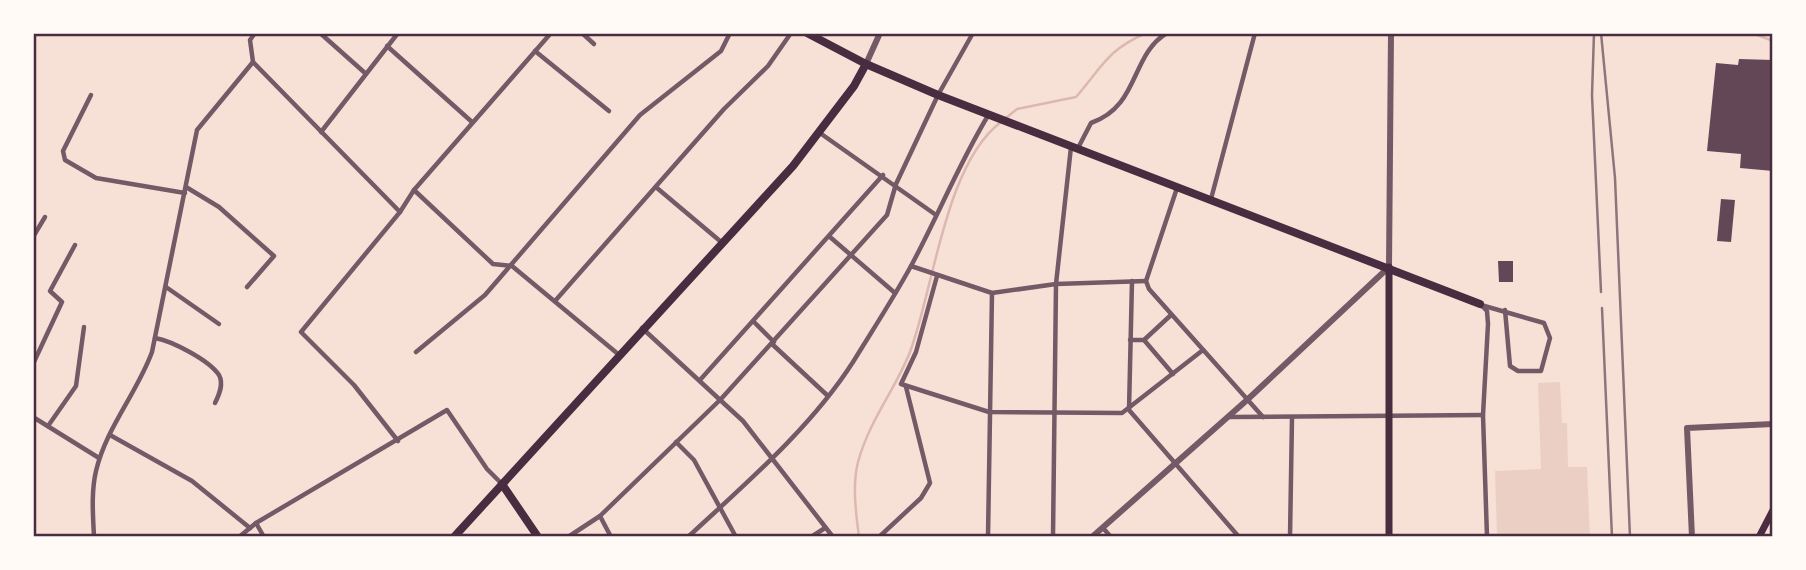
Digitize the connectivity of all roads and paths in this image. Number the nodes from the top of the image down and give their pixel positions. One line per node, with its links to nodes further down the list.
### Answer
1 (255, 33): 17 (street)
2 (320, 33): 19 (street)
3 (398, 33): 15 (street)
4 (582, 33): 14 (street)
5 (730, 33): 43 (street)
6 (791, 33): 31 (street)
7 (807, 33): 18 (main road)
8 (880, 33): 18 (street)
9 (973, 33): 21 (street)
10 (1167, 33): 27 (street)
11 (1255, 33): 34 (street)
12 (1391, 33): 45 (street)
13 (548, 34): 16 (street)
14 (594, 44)
15 (387, 46): 19 (street); 24 (street)
16 (535, 51): 22 (street); 24 (street)
17 (253, 62): 25 (street); 32 (street)
18 (866, 64): 21 (main road); 26 (main road)
19 (365, 73): 25 (street)
20 (91, 95): 32 (street)
21 (938, 95): 23 (main road); 29 (street)
22 (608, 111)
23 (993, 115): 27 (main road); 36 (street)
24 (472, 122): 33 (street)
25 (321, 132): 35 (street)
26 (819, 132): 28 (street); 40 (main road)
27 (1074, 147): 30 (main road); 49 (street)
28 (883, 175): 29 (street); 39 (street)
29 (896, 184): 36 (street); 42 (street)
30 (1177, 187): 34 (main road); 48 (street)
31 (657, 188): 40 (street); 54 (street)
32 (186, 190): 50 (street); 51 (street)
33 (414, 190): 35 (street); 43 (street)
34 (1211, 199): 45 (main road)
35 (400, 212): 89 (street)
36 (936, 215): 44 (street)
37 (45, 218): 38 (street)
38 (33, 237)
39 (830, 237): 42 (street); 58 (street)
40 (720, 241): 61 (main road)
41 (75, 245): 69 (street)
42 (851, 254): 52 (street); 65 (street)
43 (512, 266): 54 (street); 67 (street)
44 (911, 266): 46 (street); 52 (street)
45 (1389, 267): 55 (main road); 75 (street); 80 (main road)
46 (936, 276): 53 (street); 72 (street)
47 (1132, 281): 48 (street); 49 (street); 63 (street)
48 (1146, 281): 57 (street)
49 (1056, 284): 53 (street); 79 (street)
50 (247, 286)
51 (166, 287): 59 (street); 62 (street)
52 (895, 293): 73 (street)
53 (992, 293): 78 (street)
54 (555, 302): 68 (street)
55 (1480, 304): 56 (street); 81 (street)
56 (1505, 310): 56 (street)
57 (1172, 315): 64 (street); 66 (street)
58 (753, 321): 65 (street); 71 (street)
59 (219, 324)
60 (84, 327): 87 (street)
61 (641, 328): 68 (main road); 71 (street)
62 (155, 338): 76 (street); 88 (street)
63 (1130, 340): 64 (street); 77 (street)
64 (1144, 340): 70 (street)
65 (773, 343): 73 (street); 74 (street)
66 (1203, 350): 70 (street); 75 (street)
67 (416, 352)
68 (618, 354): 94 (main road)
69 (33, 364)
70 (1173, 374): 77 (street)
71 (700, 380): 74 (street)
72 (906, 386): 78 (street); 113 (street)
73 (828, 396): 92 (street)
74 (721, 399): 90 (street); 92 (street)
75 (1247, 400): 83 (street); 84 (street)
76 (215, 403)
77 (1129, 410): 79 (street); 93 (street)
78 (989, 412): 79 (street); 114 (street)
79 (1054, 413): 115 (street)
80 (1389, 415): 81 (street); 85 (street); 120 (main road)
81 (1483, 415): 121 (street)
82 (33, 417): 87 (street)
83 (1227, 417): 84 (street); 93 (street)
84 (1264, 417): 85 (street)
85 (1292, 418): 119 (street)
86 (1773, 424): 122 (street)
87 (48, 426): 91 (street)
88 (110, 435): 91 (street); 99 (street)
89 (398, 440): 94 (street); 98 (street)
90 (676, 442): 95 (street); 97 (street)
91 (99, 458): 103 (street)
92 (771, 458): 95 (street); 100 (street)
93 (1174, 463): 101 (street); 118 (street)
94 (502, 484): 106 (main road); 107 (main road)
95 (718, 508): 102 (street); 110 (street)
96 (1773, 510): 123 (main road)
97 (600, 516): 108 (street); 109 (street)
98 (256, 523): 99 (street); 105 (street)
99 (250, 528): 104 (street)
100 (825, 528): 111 (street); 112 (street)
101 (1102, 528): 116 (street); 117 (street)
102 (689, 536)
103 (94, 537)
104 (239, 537)
105 (264, 537)
106 (454, 537)
107 (538, 537)
108 (568, 537)
109 (611, 537)
110 (736, 537)
111 (811, 537)
112 (833, 537)
113 (879, 537)
114 (988, 537)
115 (1053, 537)
116 (1092, 537)
117 (1111, 537)
118 (1239, 537)
119 (1290, 537)
120 (1389, 537)
121 (1487, 537)
122 (1692, 537)
123 (1759, 537)

